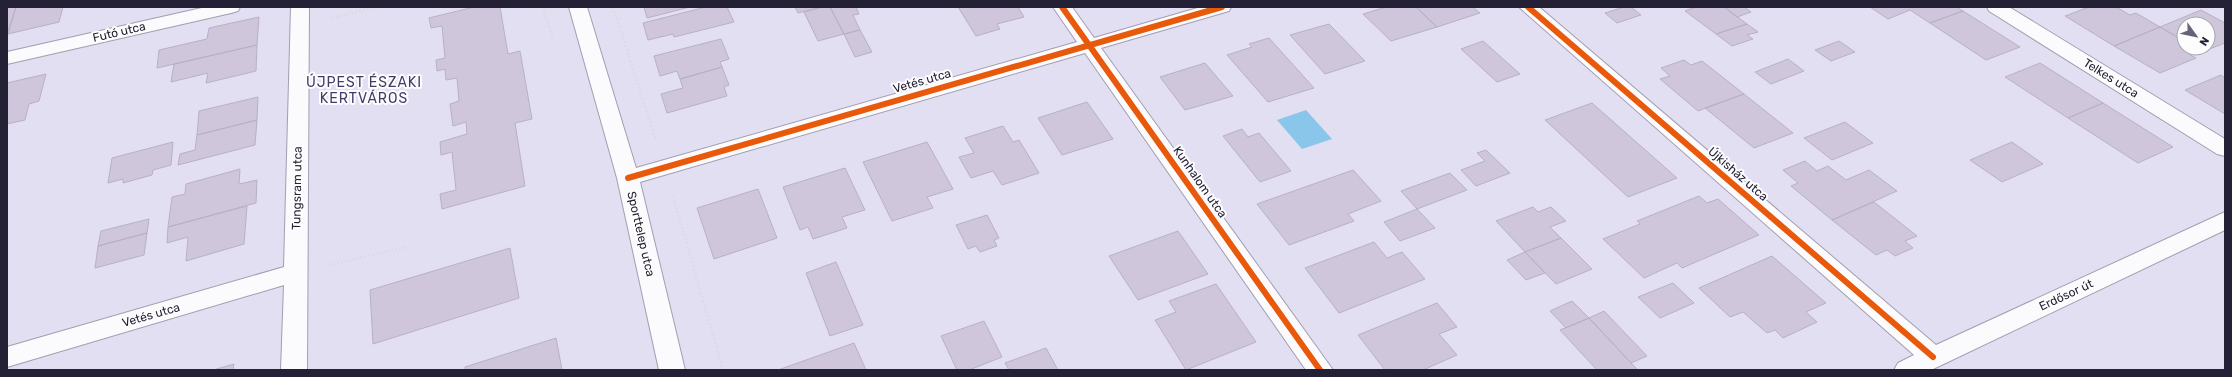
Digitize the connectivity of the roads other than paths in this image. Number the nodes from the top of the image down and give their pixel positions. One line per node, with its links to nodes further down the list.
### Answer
1 (231, 7): 9 (street, Futó utca)
2 (578, 7): 11 (street, Sporttelep utca)
3 (1062, 7): 8 (street, Kunhalom utca)
4 (1222, 7): 8 (street, Vetés utca)
5 (1528, 7): 15 (street, Újkisház utca)
6 (1996, 7): 10 (street, Telkes utca)
7 (300, 16): 13 (street, Tungsram utca)
8 (1089, 44): 11 (street, Vetés utca); 18 (street, Kunhalom utca)
9 (7, 58)
10 (2225, 149)
11 (628, 178): 17 (street, Sporttelep utca)
12 (2225, 220): 15 (street, Erdősor út)
13 (296, 273): 14 (street, Vetés utca); 16 (street, Tungsram utca)
14 (7, 357)
15 (1933, 357): 19 (street, Erdősor út)
16 (294, 370)
17 (672, 370)
18 (1320, 370)
19 (1907, 370)

